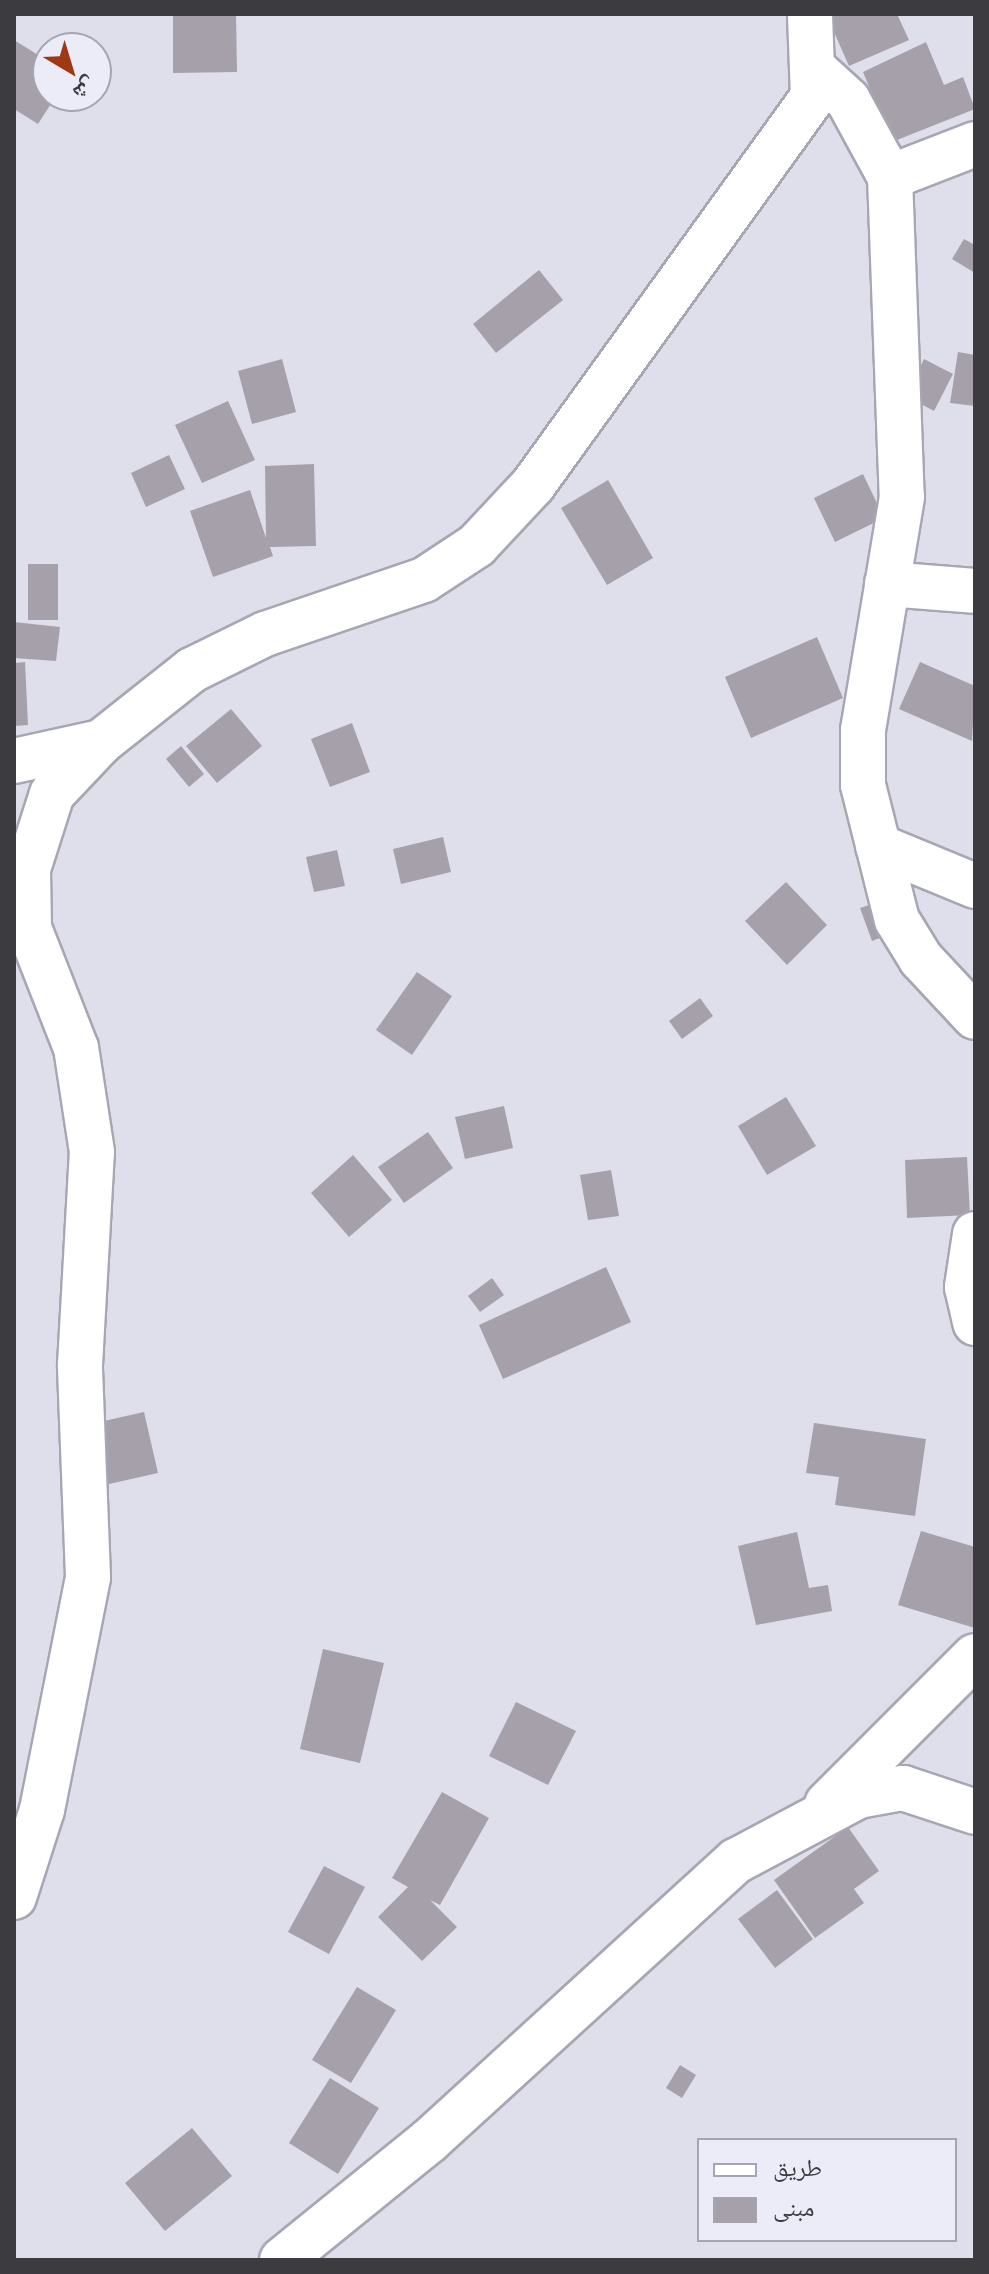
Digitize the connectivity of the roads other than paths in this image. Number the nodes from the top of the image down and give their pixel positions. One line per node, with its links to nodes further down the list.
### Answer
1 (810, 14): 2 (street)
2 (814, 69): 4 (street); 7 (street)
3 (975, 144): 4 (street)
4 (890, 177): 5 (street)
5 (887, 584): 6 (street); 10 (street)
6 (975, 591)
7 (101, 742): 8 (street); 9 (street); 18 (street)
8 (14, 761)
9 (14, 806)
10 (878, 846): 11 (street); 12 (street)
11 (975, 886)
12 (975, 1017)
13 (975, 1234): 14 (street)
14 (975, 1323)
15 (975, 1656): 16 (street)
16 (819, 1812): 17 (street); 19 (street)
17 (975, 1812)
18 (14, 1897)
19 (282, 2260)

